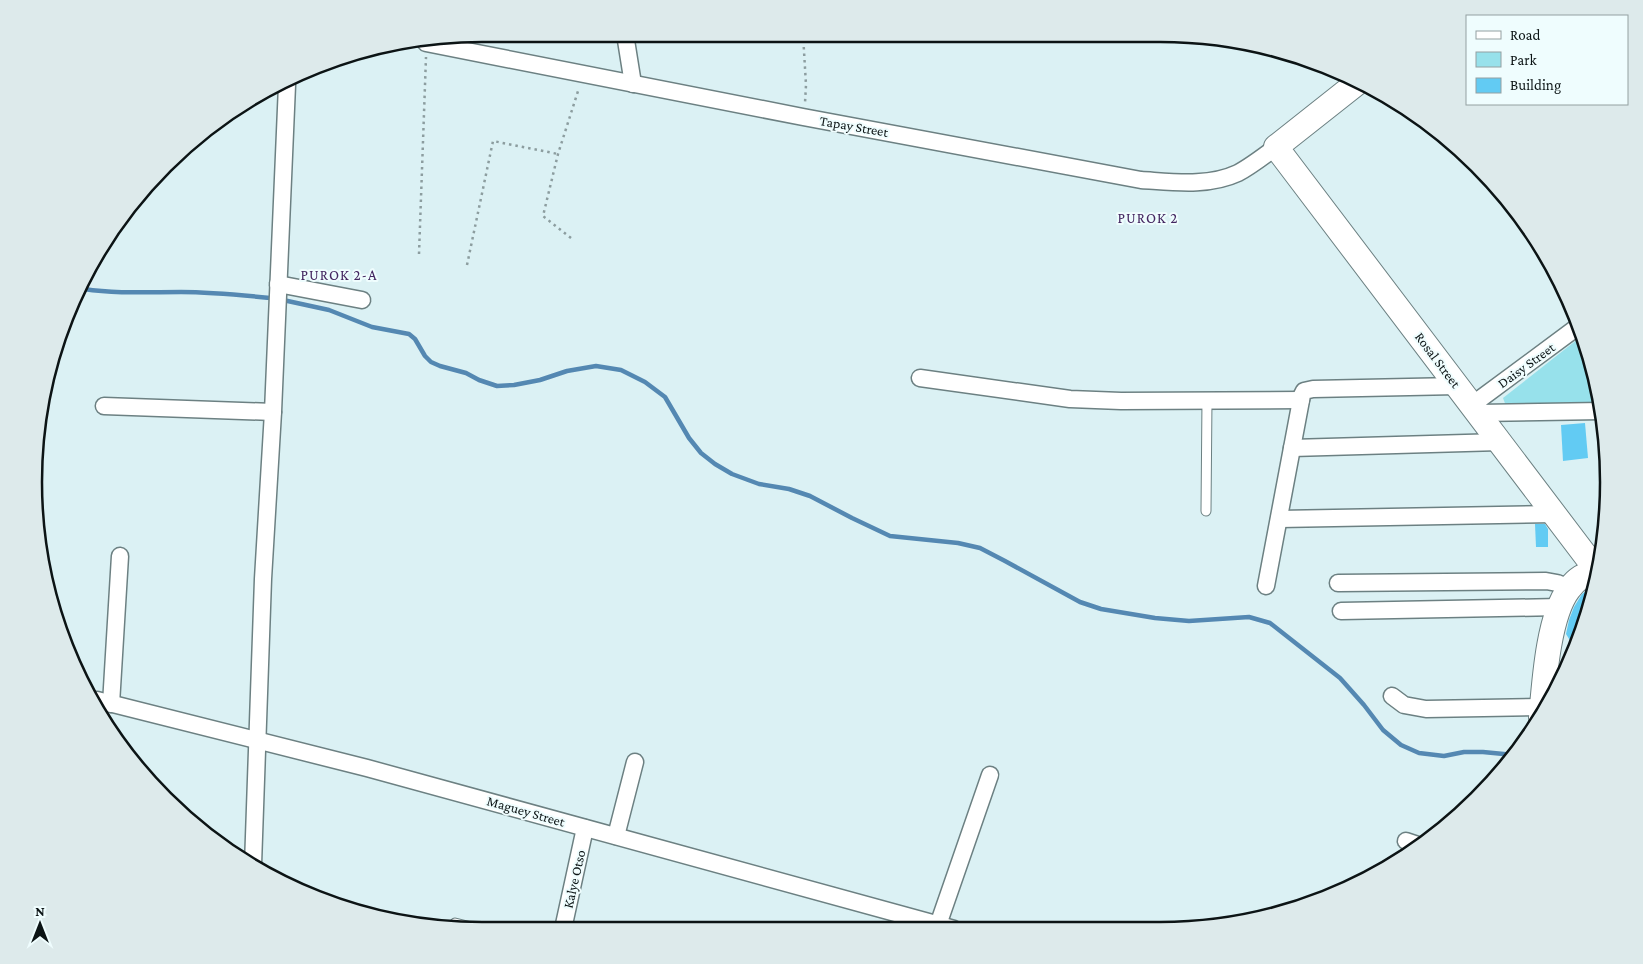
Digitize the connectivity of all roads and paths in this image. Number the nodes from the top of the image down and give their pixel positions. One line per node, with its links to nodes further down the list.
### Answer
1 (626, 42): 6 (street)
2 (803, 42): 9 (path)
3 (435, 45): 5 (street, Tapay Street)
4 (426, 46): 13 (path)
5 (584, 75): 6 (street, Tapay Street); 11 (path)
6 (632, 84): 9 (street, Tapay Street)
7 (1352, 87): 10 (street)
8 (287, 89): 15 (street)
9 (803, 117): 10 (street, Tapay Street)
10 (1276, 147): 19 (street, Rosal Street)
11 (558, 154): 12 (path); 14 (path)
12 (571, 238)
13 (419, 254)
14 (467, 265)
15 (278, 284): 16 (street); 25 (street)
16 (362, 300)
17 (1573, 331): 23 (street, Daisy Street)
18 (920, 378): 20 (street)
19 (1458, 386): 21 (street); 23 (street, Rosal Street)
20 (1207, 400): 21 (street); 28 (lane)
21 (1301, 400): 27 (street)
22 (104, 406): 25 (street)
23 (1475, 409): 24 (street); 26 (street, Rosal Street)
24 (1595, 411)
25 (273, 412): 42 (street)
26 (1500, 442): 27 (street); 29 (street, Rosal Street)
27 (1292, 448): 30 (street)
28 (1206, 511)
29 (1555, 514): 30 (street); 32 (street, Rosal Street)
30 (1279, 519): 35 (street)
31 (120, 556): 40 (street)
32 (1593, 564)
33 (1591, 574): 36 (street)
34 (1338, 583): 36 (street)
35 (1266, 586)
36 (1564, 598): 37 (street); 39 (street)
37 (1340, 611)
38 (1392, 696): 41 (street)
39 (1543, 701)
40 (104, 702): 42 (street, Maguey Street)
41 (1535, 713)
42 (258, 742): 45 (street, Maguey Street); 47 (street)
43 (635, 762): 46 (street)
44 (990, 775): 50 (street)
45 (585, 828): 46 (street, Maguey Street); 48 (street, Kalye Otso)
46 (616, 836): 49 (street, Maguey Street)
47 (254, 858)
48 (565, 922)
49 (927, 922)
50 (939, 922)

